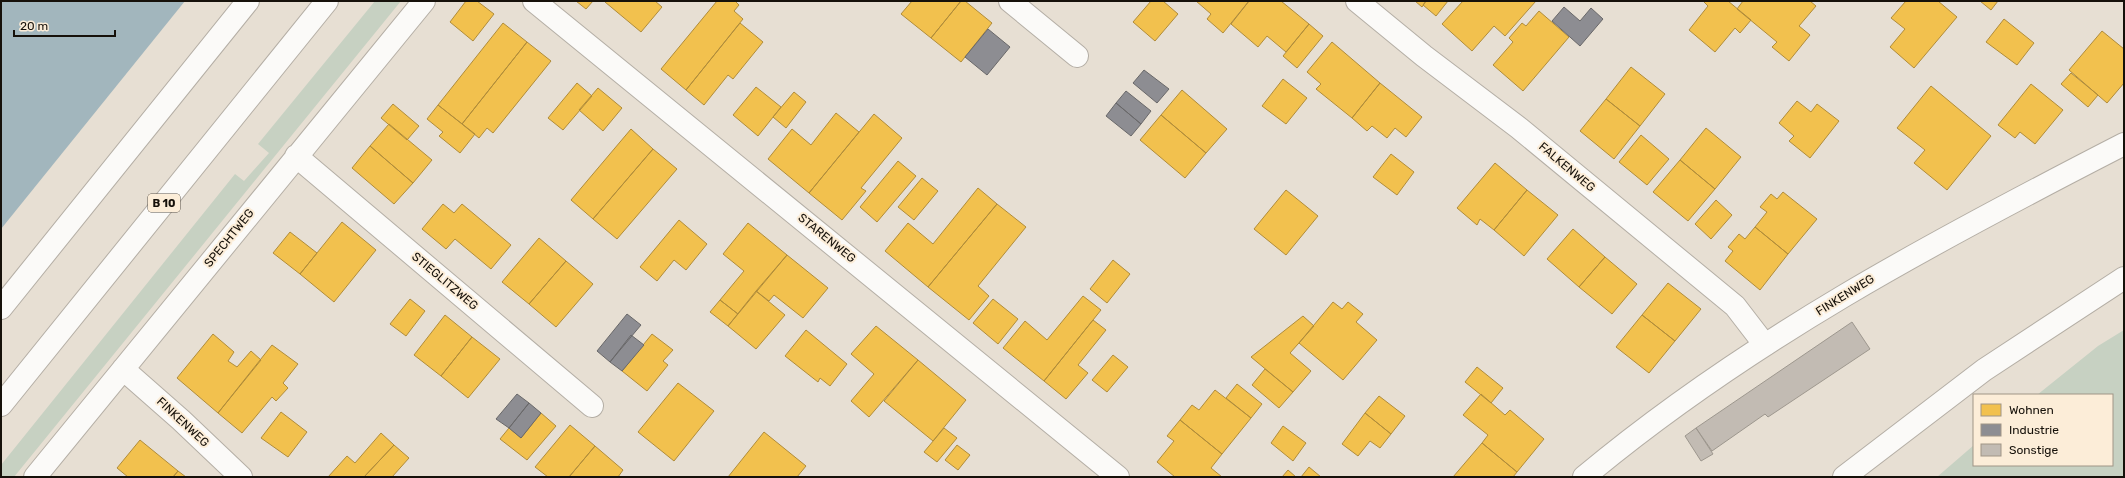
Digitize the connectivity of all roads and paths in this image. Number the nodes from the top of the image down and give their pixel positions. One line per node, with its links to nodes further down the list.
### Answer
1 (248, 1): 11 (main road)
2 (327, 1): 14 (main road, B 10)
3 (424, 1): 9 (main road, SPECHTWEG)
4 (534, 1): 18 (main road, STARENWEG)
5 (1010, 1): 7 (main road)
6 (1357, 1): 12 (main road, FALKENWEG)
7 (1077, 56)
8 (2124, 144): 12 (main road, FINKENWEG)
9 (296, 156): 13 (main road, SPECHTWEG); 15 (main road, STIEGLITZWEG)
10 (2124, 278): 20 (main road)
11 (1, 308)
12 (1765, 345): 19 (main road, FINKENWEG)
13 (123, 368): 16 (main road, SPECHTWEG); 17 (main road, FINKENWEG)
14 (1, 405)
15 (592, 406)
16 (35, 477)
17 (241, 477)
18 (1118, 477)
19 (1584, 477)
20 (1844, 477)

